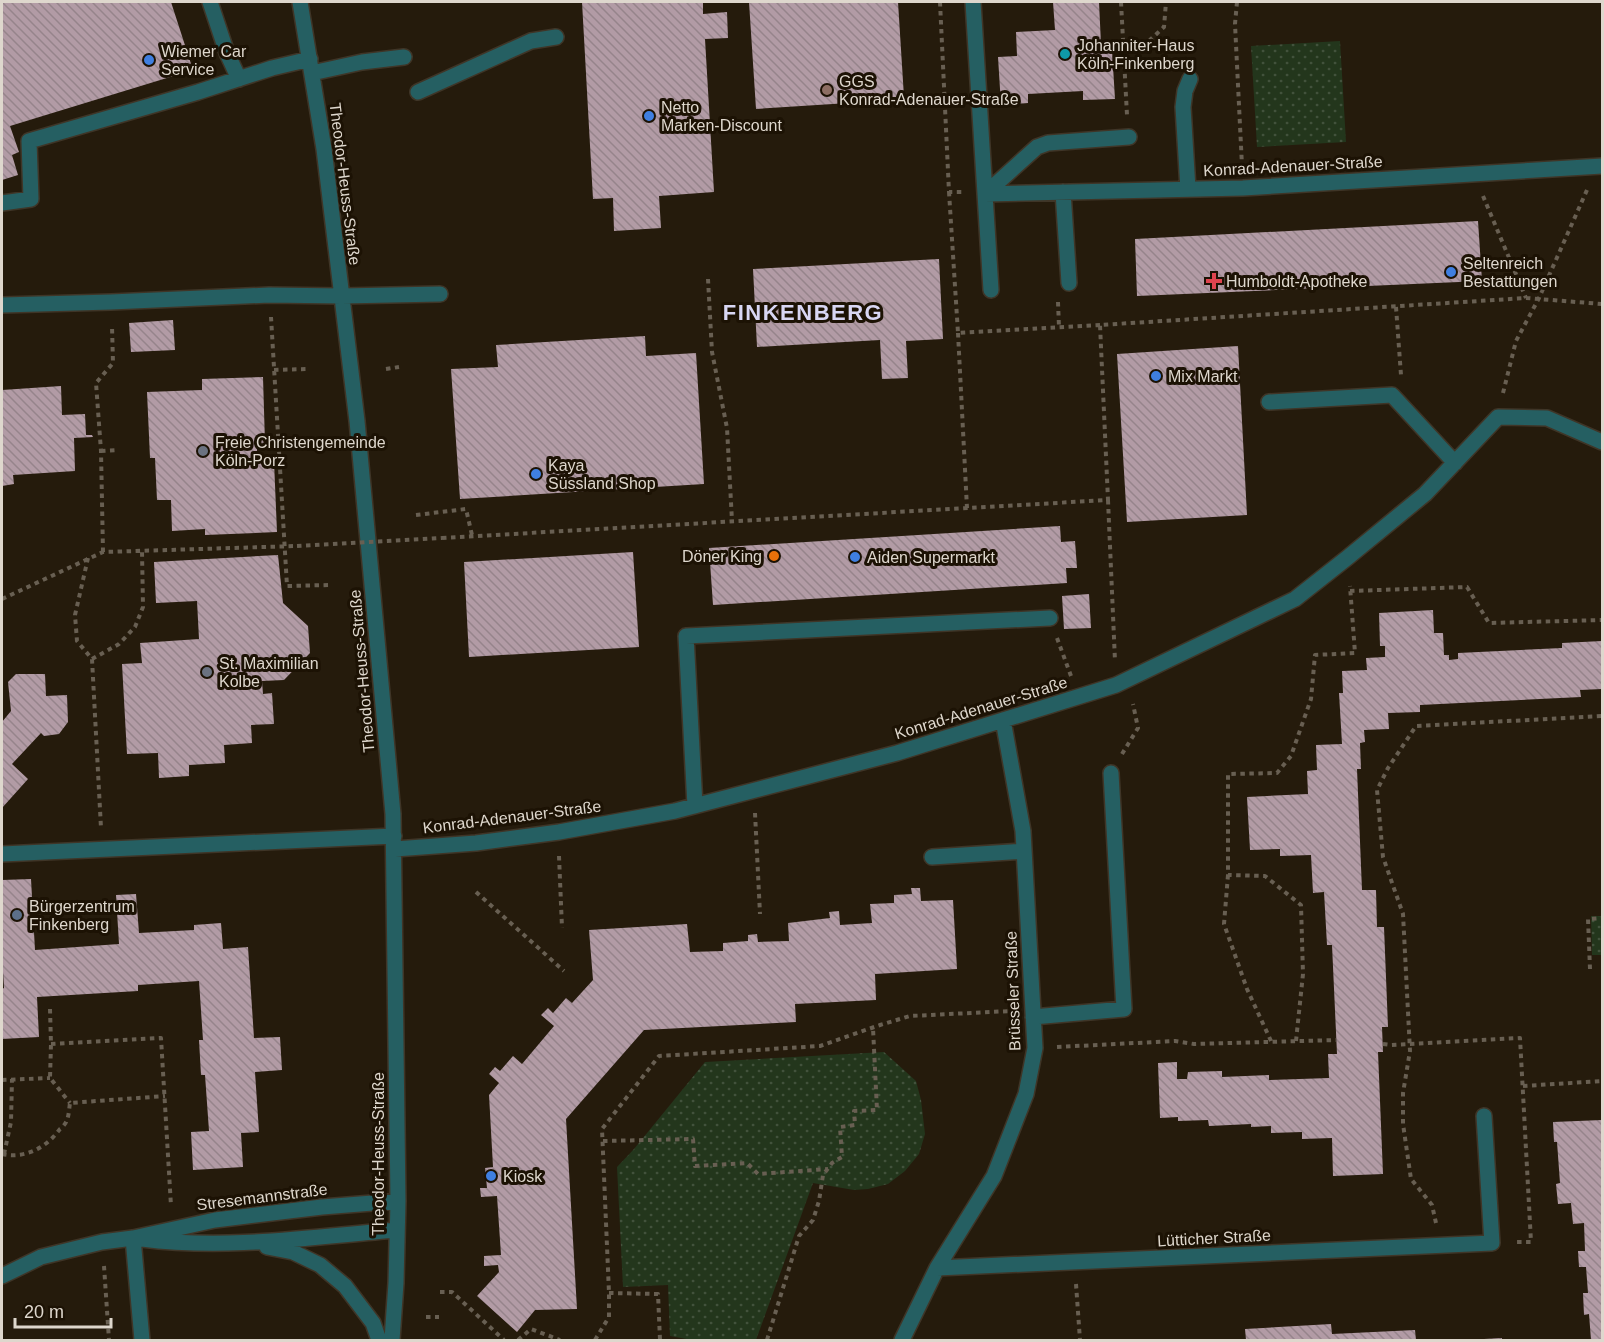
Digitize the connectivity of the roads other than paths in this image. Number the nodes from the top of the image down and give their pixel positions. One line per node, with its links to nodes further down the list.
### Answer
1 (210, 2): 7 (street)
2 (300, 2): 6 (street, Theodor-Heuss-Straße)
3 (973, 2): 14 (street)
4 (556, 38): 9 (street)
5 (404, 57): 6 (street)
6 (311, 66): 7 (street); 19 (street, Theodor-Heuss-Straße)
7 (239, 78): 15 (street)
8 (1190, 79): 12 (street)
9 (418, 92)
10 (1128, 137): 14 (street)
11 (1600, 166): 12 (street, Konrad-Adenauer-Straße)
12 (1188, 189): 13 (street, Konrad-Adenauer-Straße)
13 (1063, 192): 14 (street, Konrad-Adenauer-Straße); 16 (street)
14 (985, 194): 17 (street)
15 (2, 203)
16 (1069, 283)
17 (992, 290)
18 (440, 294): 19 (street)
19 (342, 296): 20 (street); 28 (street, Theodor-Heuss-Straße)
20 (2, 305)
21 (1269, 402): 23 (street)
22 (1602, 442): 23 (street, Konrad-Adenauer-Straße)
23 (1455, 463): 25 (street, Konrad-Adenauer-Straße)
24 (1050, 618): 27 (street)
25 (1003, 720): 27 (street, Konrad-Adenauer-Straße); 29 (street, Brüsseler Straße)
26 (1111, 773): 32 (street)
27 (695, 806): 28 (street, Konrad-Adenauer-Straße)
28 (394, 843): 30 (street, Konrad-Adenauer-Straße); 34 (street, Theodor-Heuss-Straße)
29 (1024, 850): 31 (street); 32 (street, Brüsseler Straße)
30 (2, 854)
31 (932, 857)
32 (1034, 1013): 38 (street, Brüsseler Straße)
33 (1484, 1116): 38 (street, Lütticher Straße)
34 (398, 1201): 35 (street, Theodor-Heuss-Straße); 36 (street, Stresemannstraße)
35 (396, 1230): 37 (street, Stresemannstraße); 42 (street, Theodor-Heuss-Straße)
36 (133, 1238): 37 (street, Stresemannstraße); 39 (street, Stresemannstraße); 40 (street)
37 (249, 1243): 41 (street, Stresemannstraße)
38 (937, 1268): 43 (street, Brüsseler Straße)
39 (2, 1276)
40 (142, 1341)
41 (380, 1341)
42 (392, 1341)
43 (902, 1341)

